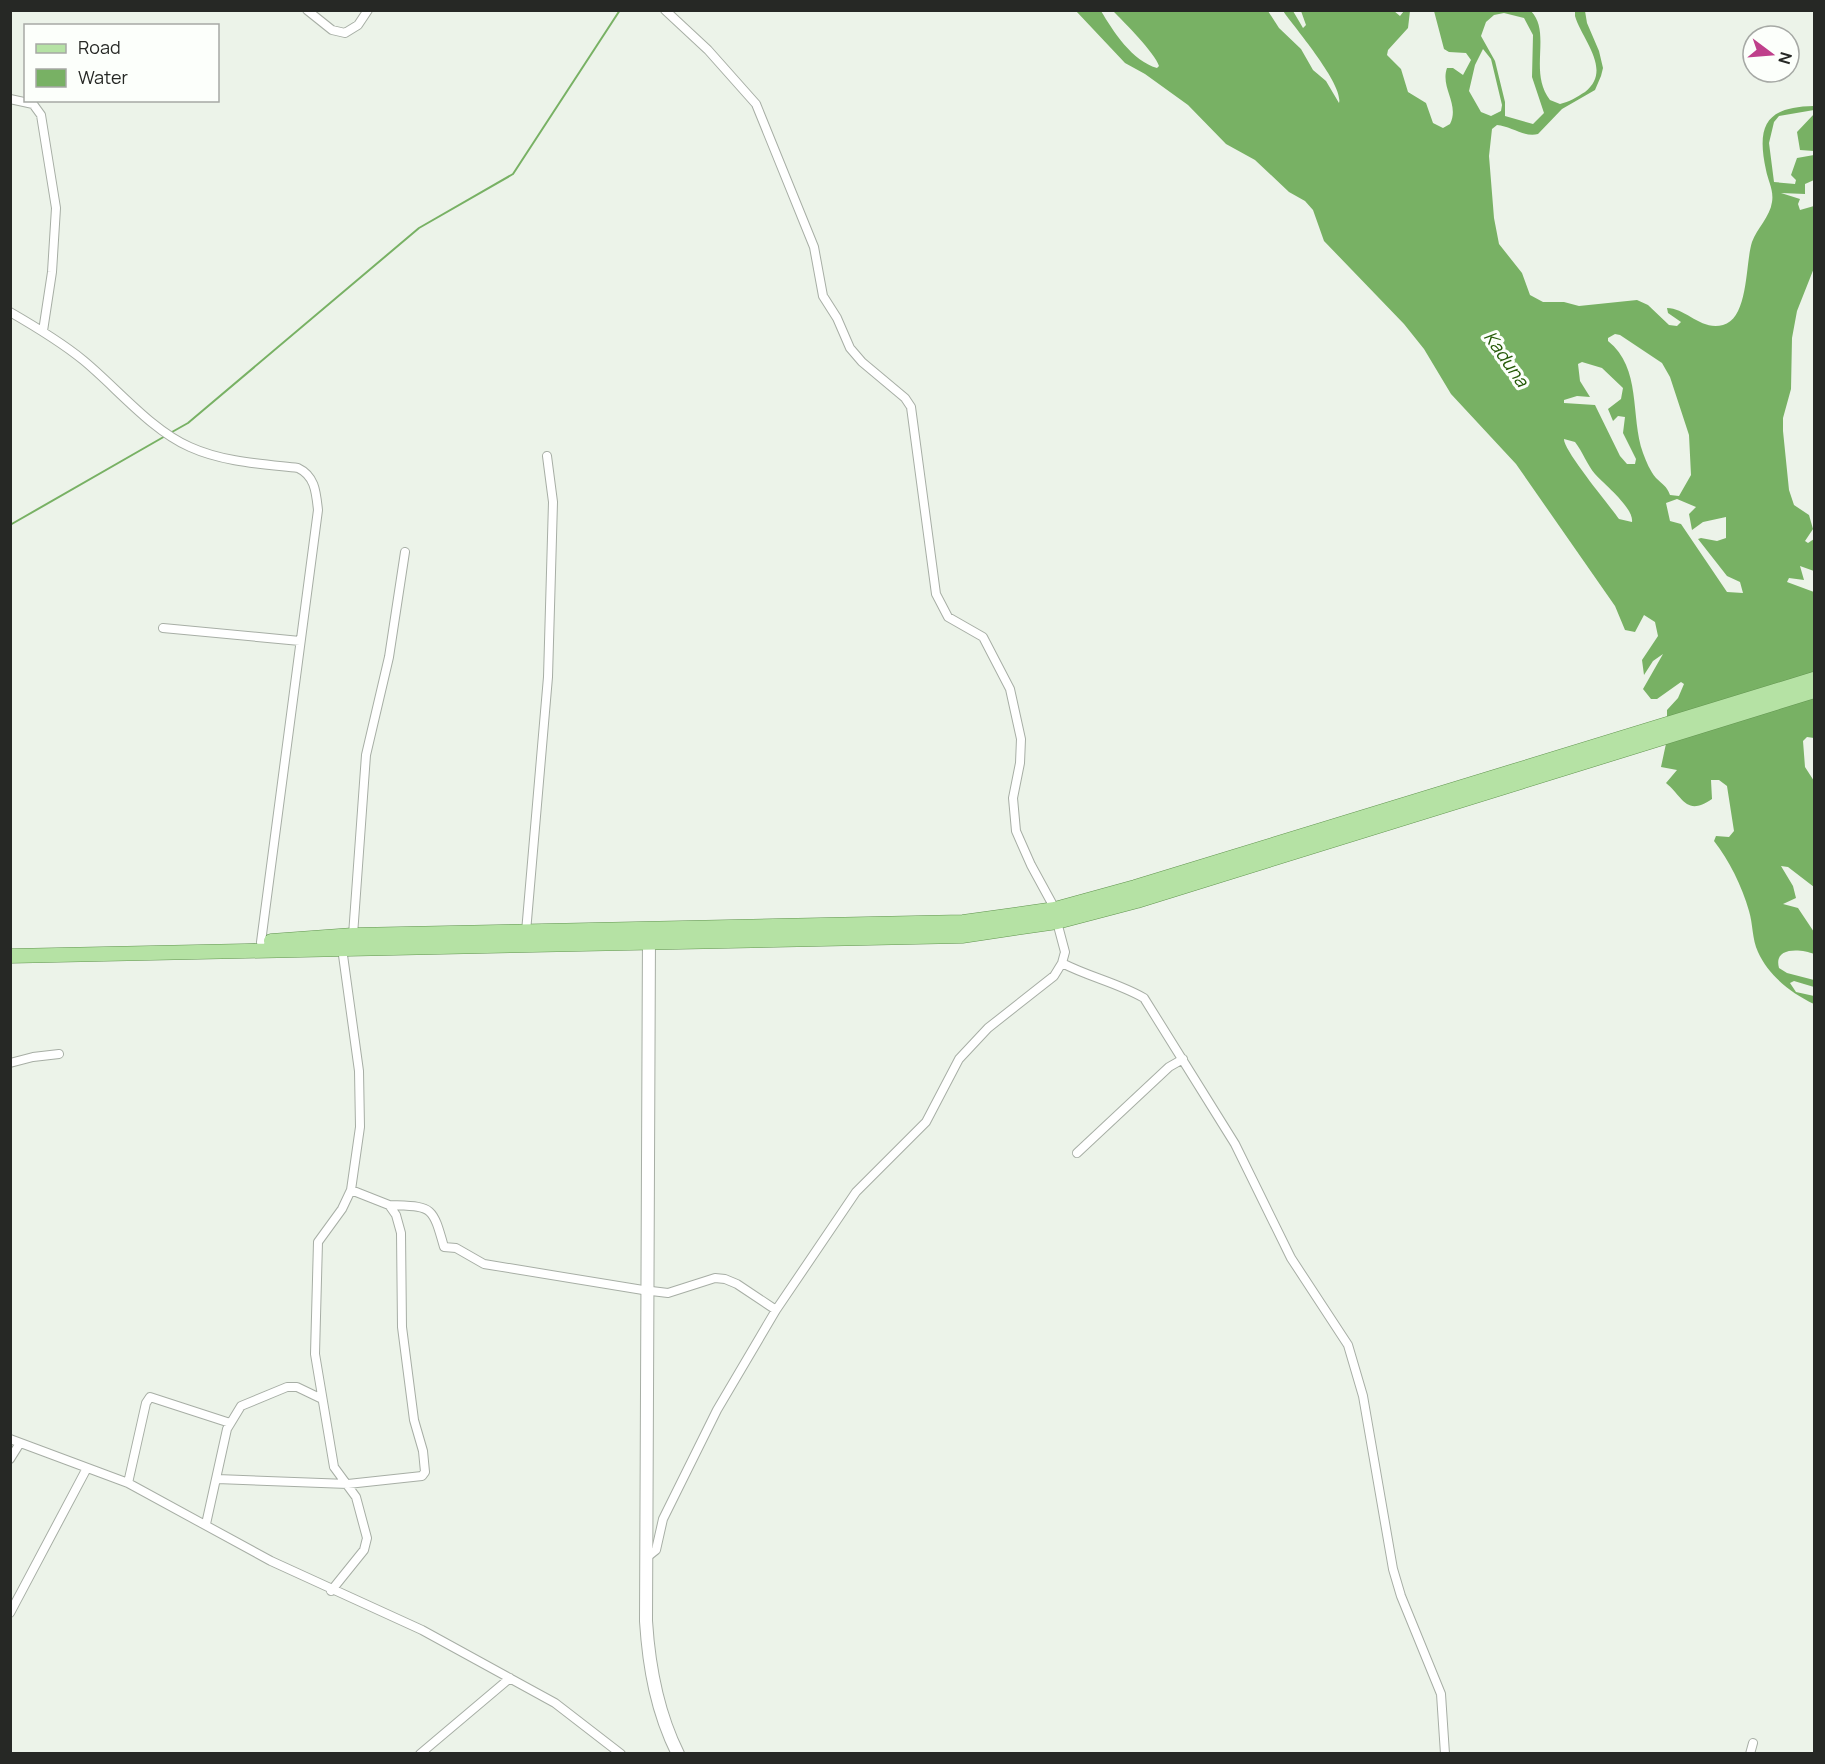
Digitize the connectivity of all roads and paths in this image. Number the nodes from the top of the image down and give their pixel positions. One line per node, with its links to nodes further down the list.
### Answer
1 (307, 10): 2 (street)
2 (368, 10)
3 (665, 10): 14 (street)
4 (10, 99): 6 (street)
5 (10, 312): 6 (street)
6 (43, 331): 10 (street)
7 (547, 456): 15 (street)
8 (405, 552): 16 (street)
9 (163, 628): 10 (street)
10 (300, 641): 18 (street)
11 (1815, 679): 13 (main road)
12 (1815, 691): 13 (main road)
13 (1646, 737): 14 (main road)
14 (1056, 916): 17 (main road); 22 (street)
15 (526, 932): 16 (main road); 17 (main road)
16 (353, 934): 18 (main road)
17 (649, 936): 20 (main road); 29 (main road)
18 (261, 942): 19 (main road)
19 (10, 947)
20 (342, 948): 21 (main road); 27 (street)
21 (10, 956)
22 (1062, 963): 24 (street); 30 (street)
23 (59, 1054): 25 (street)
24 (1184, 1059): 26 (street); 49 (street)
25 (10, 1063)
26 (1077, 1153)
27 (351, 1190): 28 (street); 31 (street)
28 (389, 1205): 29 (street); 39 (street)
29 (647, 1291): 30 (street); 41 (main road)
30 (776, 1310): 41 (street)
31 (322, 1399): 32 (street); 39 (street)
32 (230, 1423): 37 (street); 38 (street)
33 (10, 1439): 34 (street)
34 (20, 1443): 35 (street); 36 (street)
35 (10, 1459)
36 (87, 1468): 38 (street); 43 (street)
37 (217, 1479): 39 (street); 40 (street)
38 (128, 1483): 40 (street)
39 (348, 1484): 42 (street)
40 (206, 1524): 42 (street)
41 (646, 1558): 48 (main road)
42 (331, 1591): 44 (street)
43 (10, 1613)
44 (510, 1678): 46 (street); 47 (street)
45 (1753, 1743): 50 (street)
46 (420, 1754)
47 (621, 1754)
48 (678, 1754)
49 (1445, 1754)
50 (1750, 1754)

